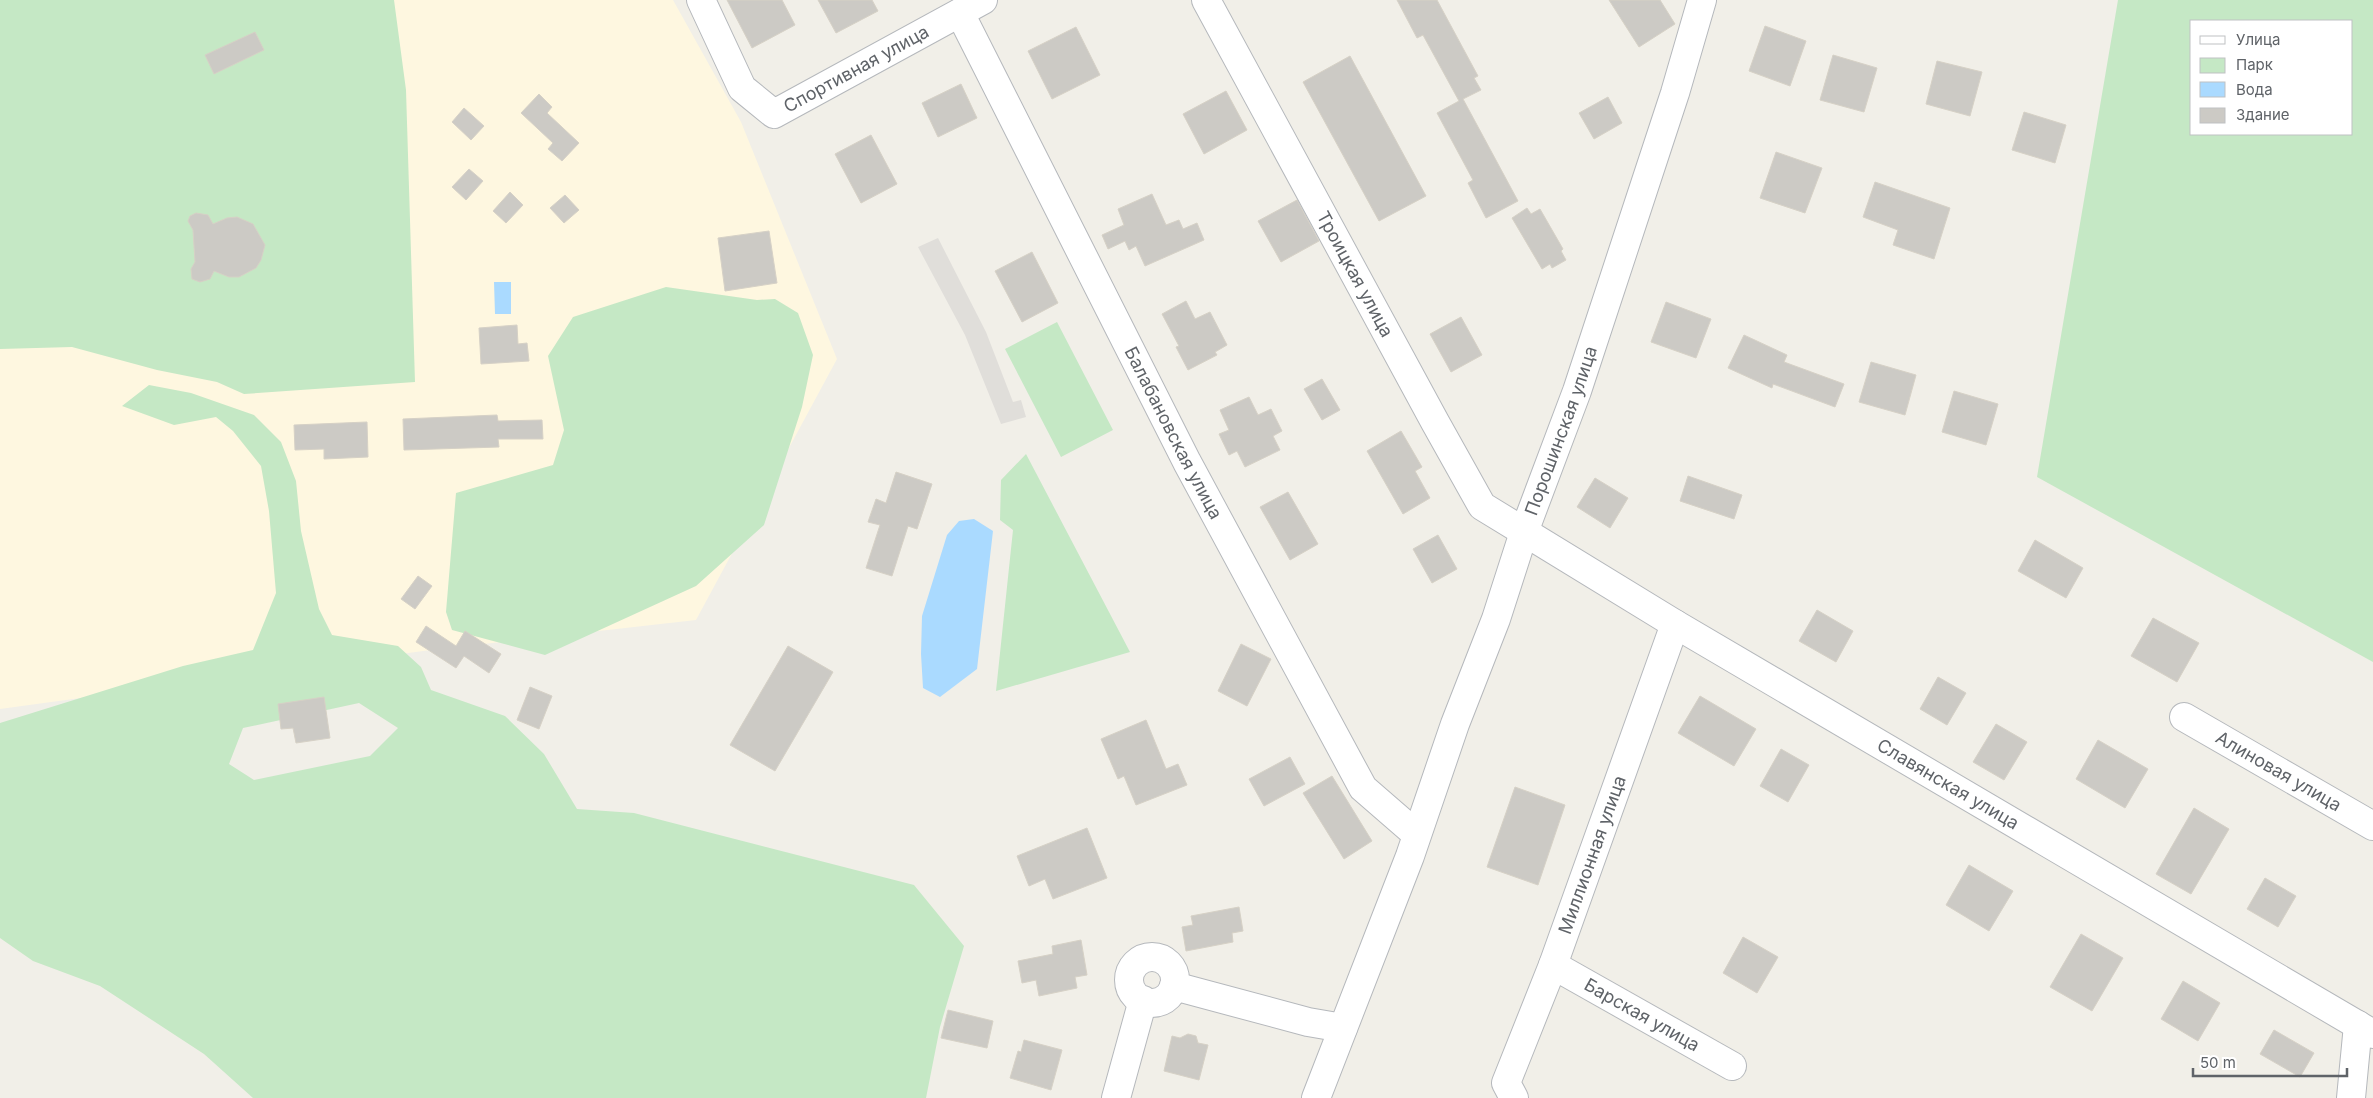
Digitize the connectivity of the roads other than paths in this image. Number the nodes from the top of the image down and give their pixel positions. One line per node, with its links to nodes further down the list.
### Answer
1 (701, 0): 5 (street, Спортивная улица)
2 (983, 0): 5 (street, Спортивная улица)
3 (1206, 0): 6 (street, Троицкая улица)
4 (1702, 0): 6 (street, Порошинская улица)
5 (960, 13): 10 (street, Балабановская улица)
6 (1524, 532): 7 (street, Славянская улица); 10 (street, Порошинская улица)
7 (1675, 624): 11 (street, Миллионная улица); 15 (street, Славянская улица)
8 (2184, 717): 9 (street, Алиновая улица)
9 (2373, 826)
10 (1413, 845): 14 (street, Порошинская улица)
11 (1553, 965): 16 (street, Барская улица); 17 (street, Миллионная улица)
12 (1174, 986): 13 (street); 13 (street); 14 (street)
13 (1143, 1000): 18 (street)
14 (1343, 1028): 19 (street, Порошинская улица)
15 (2365, 1030): 20 (street)
16 (1732, 1066)
17 (1510, 1091)
18 (1116, 1098)
19 (1316, 1098)
20 (2351, 1098)

